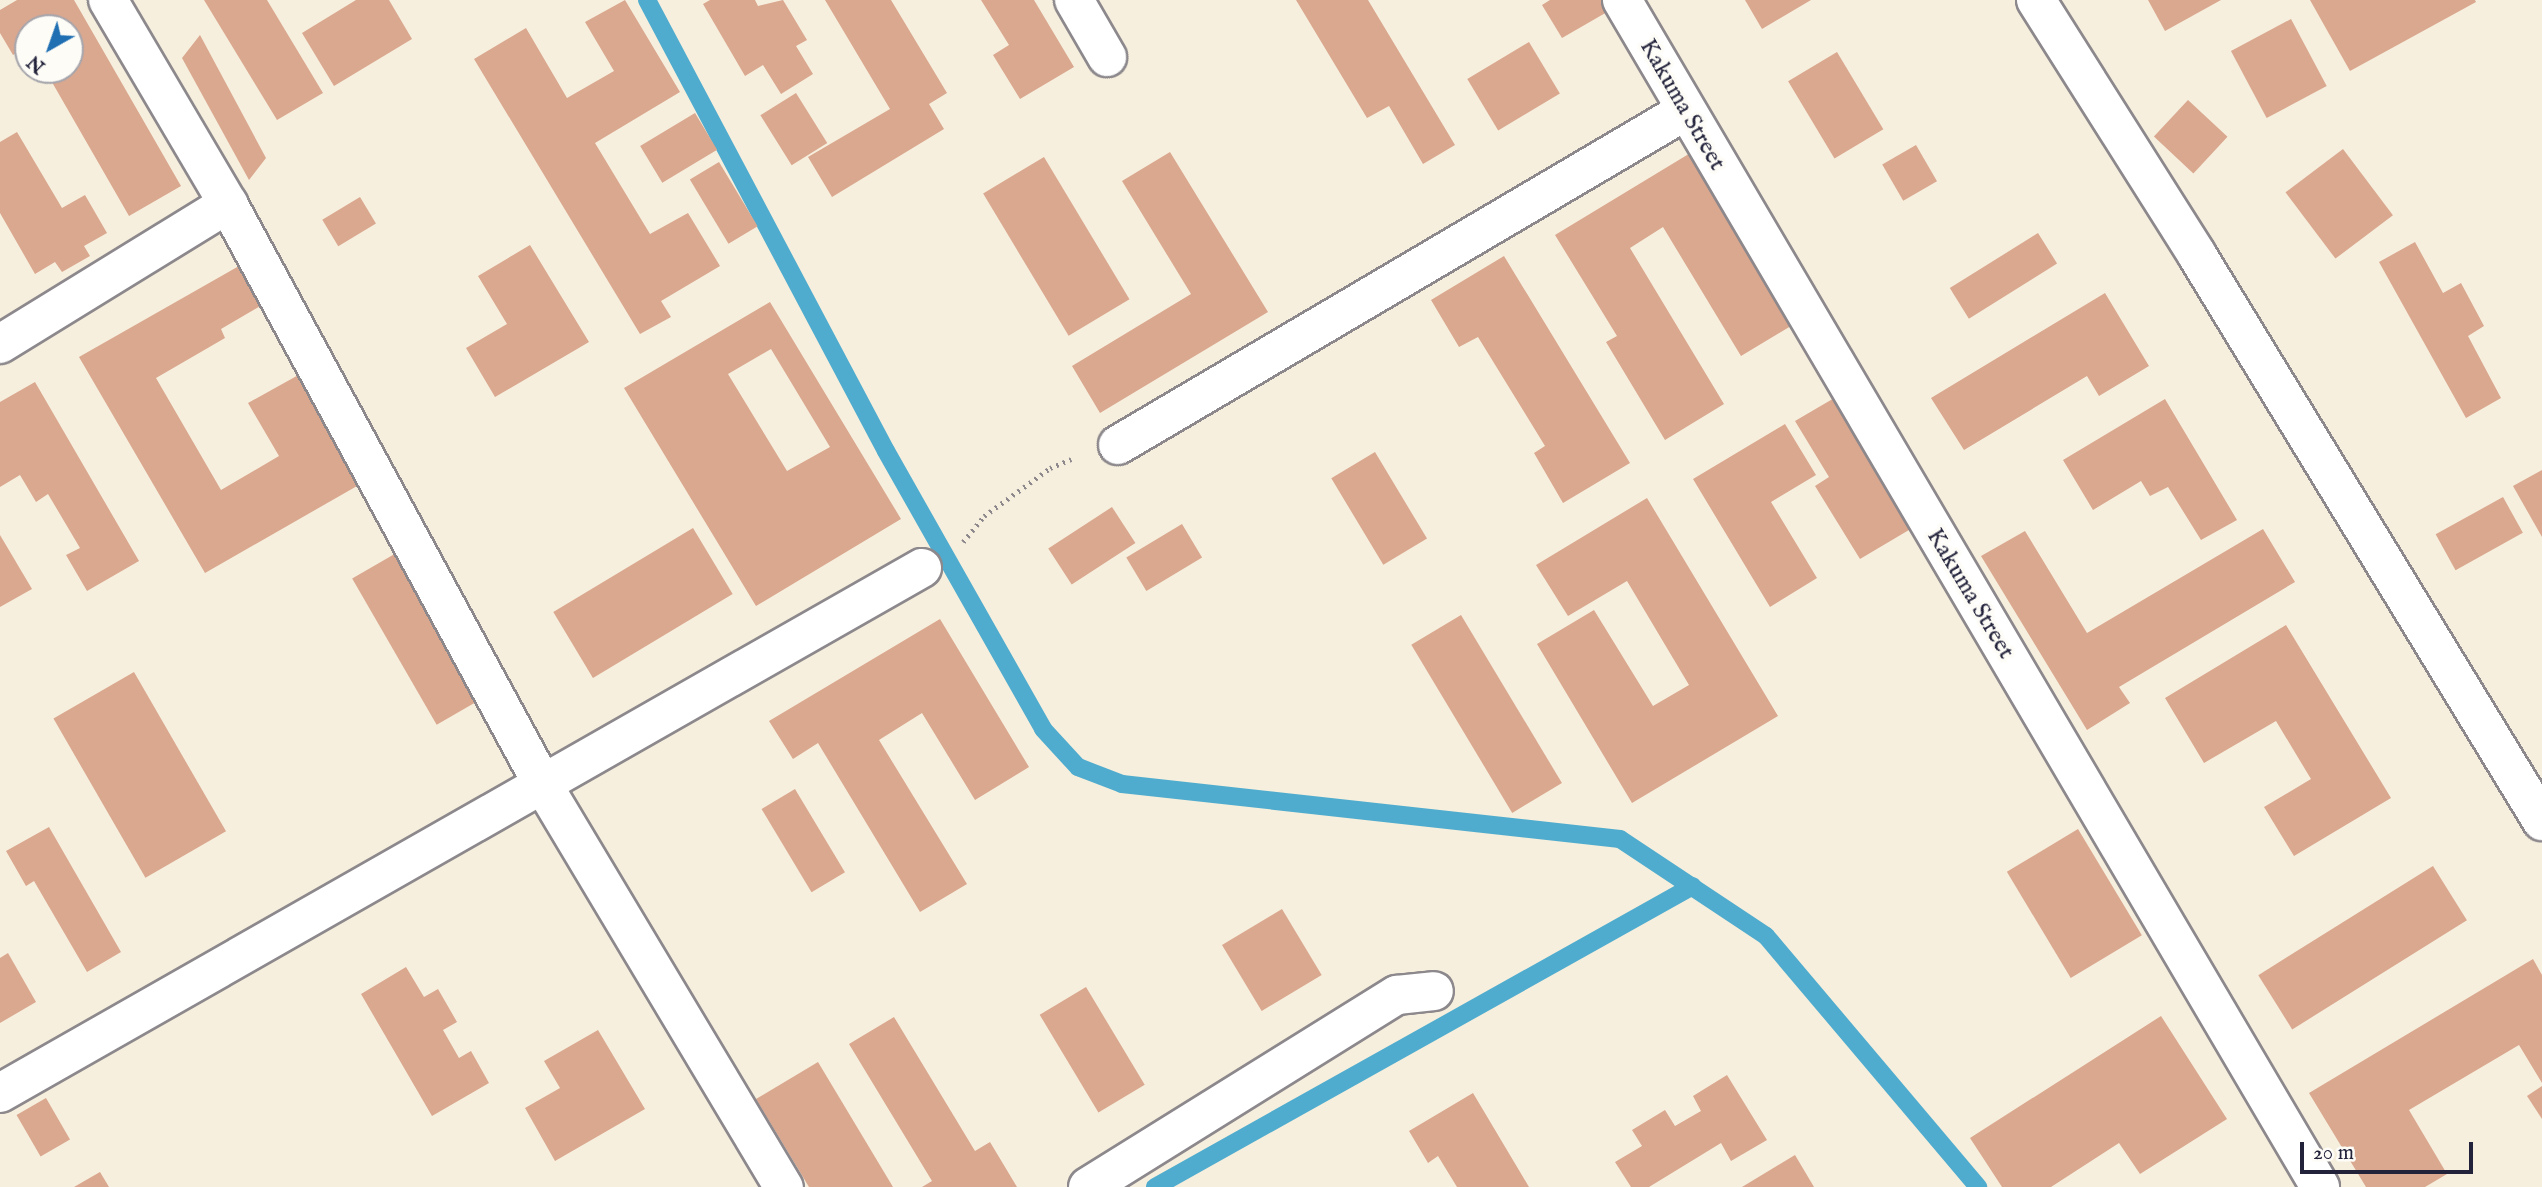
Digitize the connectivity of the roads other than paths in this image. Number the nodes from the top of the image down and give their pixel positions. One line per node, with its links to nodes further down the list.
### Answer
1 (108, 0): 7 (street)
2 (1074, 0): 5 (street)
3 (1622, 0): 6 (street, Kakuma Street)
4 (2036, 0): 12 (street)
5 (1107, 57)
6 (1685, 111): 9 (street); 15 (street, Kakuma Street)
7 (228, 204): 8 (street); 11 (street)
8 (0, 344)
9 (1118, 445)
10 (922, 568): 11 (street)
11 (544, 785): 14 (street); 16 (street)
12 (2542, 821)
13 (1434, 991): 17 (street)
14 (0, 1093)
15 (2317, 1186)
16 (784, 1187)
17 (1088, 1187)

